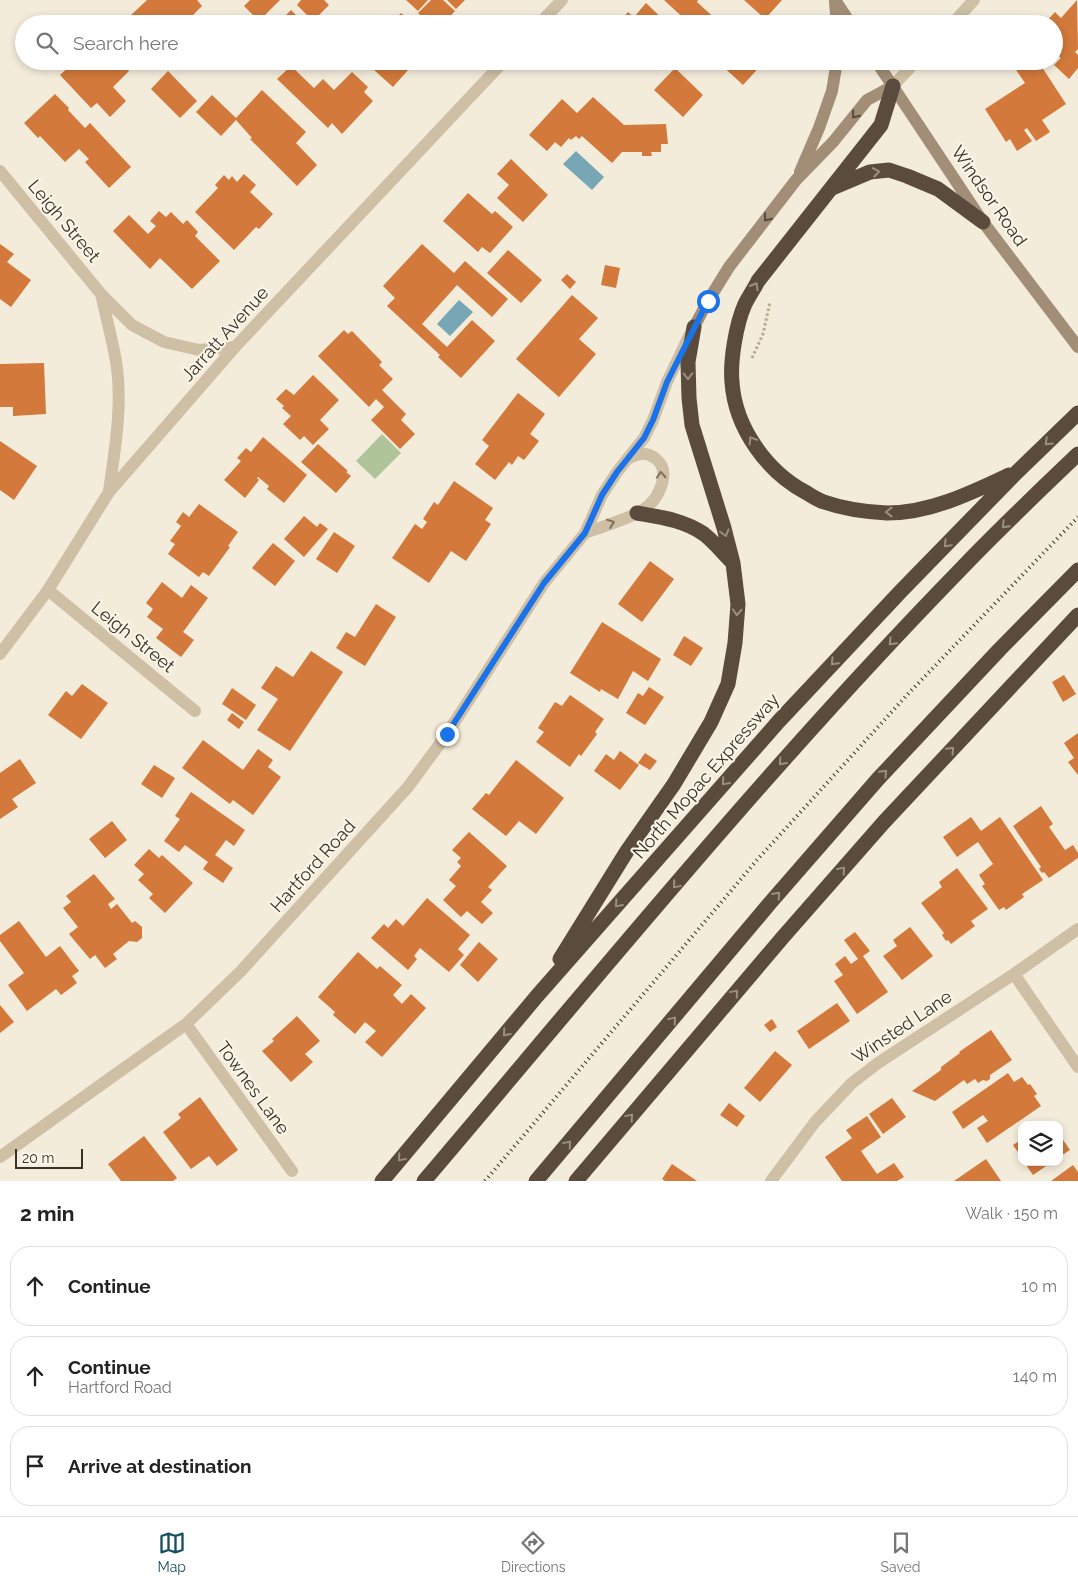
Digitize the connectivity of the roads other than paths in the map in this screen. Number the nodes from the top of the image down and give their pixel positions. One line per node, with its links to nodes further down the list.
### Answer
1 (562, 0): 4 (street)
2 (835, 0): 5 (main road); 6 (main road)
3 (974, 0): 7 (street)
4 (548, 15)
5 (836, 15)
6 (845, 15)
7 (960, 15)
8 (496, 70): 19 (street, Jarratt Avenue)
9 (835, 70): 14 (main road)
10 (882, 70): 12 (main road, Windsor Road)
11 (908, 70): 12 (street)
12 (893, 86): 14 (main road, one-way to 14); 15 (highway); 16 (main road, Windsor Road)
13 (0, 171): 17 (street, Leigh Street)
14 (796, 180): 18 (main road, one-way to 18)
15 (830, 188): 16 (highway, one-way to 16); 24 (highway, one-way to 15)
16 (983, 222): 20 (main road, Windsor Road)
17 (101, 294): 19 (street, Leigh Street); 25 (street, Leigh Street)
18 (694, 327): 23 (street, Hartford Road); 28 (highway, one-way to 28)
19 (235, 347): 25 (street, Jarratt Avenue)
20 (1078, 347)
21 (1078, 412): 24 (highway, North Mopac Expressway, one-way to 24)
22 (1078, 454): 43 (highway, one-way to 43)
23 (627, 459): 26 (street, Hartford Road, one-way to 23); 27 (street, Hartford Road)
24 (1018, 472): 36 (highway, North Mopac Expressway, one-way to 36)
25 (109, 492): 30 (street, Jarratt Avenue)
26 (637, 513): 27 (street, Hartford Road, one-way to 26); 28 (highway)
27 (585, 533): 37 (street, Hartford Road)
28 (733, 564): 36 (highway, one-way to 36)
29 (1078, 570): 44 (highway, one-way to 29)
30 (48, 590): 32 (street, Jarratt Avenue); 33 (street, Leigh Street)
31 (1078, 615): 45 (highway, one-way to 31)
32 (0, 654)
33 (195, 711)
34 (1078, 929): 35 (street, Winsted Lane)
35 (1014, 974): 38 (street); 41 (street, Winsted Lane)
36 (537, 996): 42 (highway, North Mopac Expressway, one-way to 42)
37 (186, 1024): 39 (street, Hartford Road); 40 (street, Townes Lane)
38 (1078, 1067)
39 (0, 1157)
40 (292, 1172)
41 (774, 1179)
42 (382, 1181)
43 (424, 1181)
44 (536, 1181)
45 (576, 1181)

